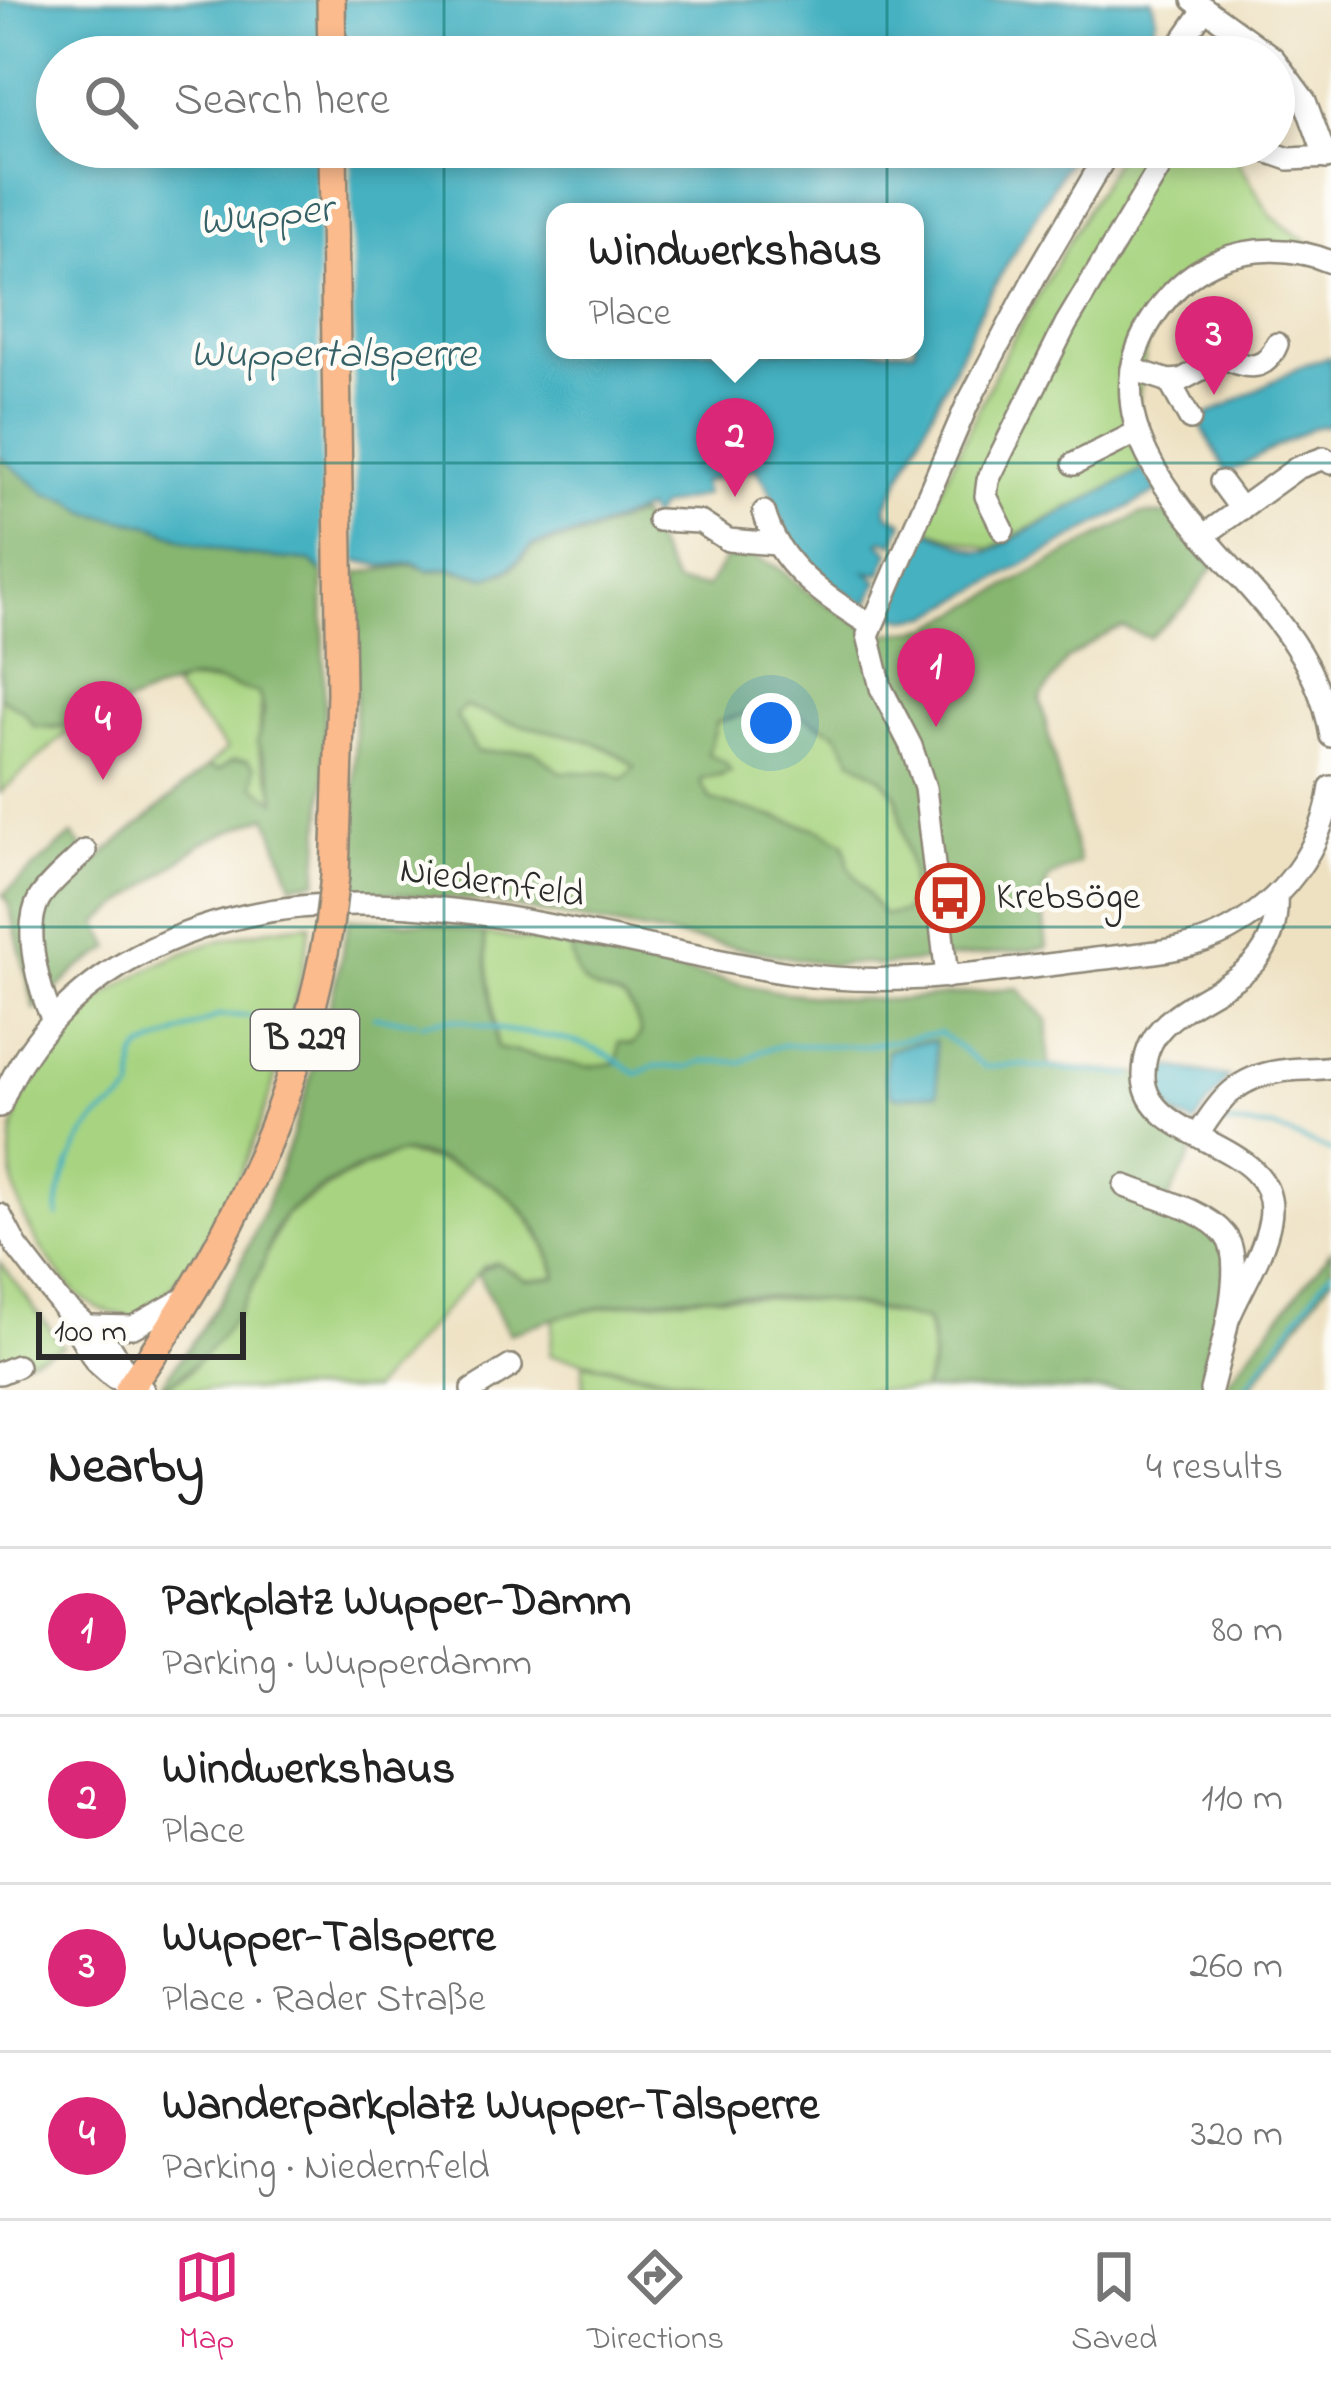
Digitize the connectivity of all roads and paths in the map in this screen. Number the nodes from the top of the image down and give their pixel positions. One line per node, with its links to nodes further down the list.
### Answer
1 (331, 0): 3 (main road)
2 (1198, 5): 4 (street); 5 (street)
3 (332, 36)
4 (1182, 36)
5 (1242, 36)
6 (1295, 88): 7 (street)
7 (1328, 157): 8 (street)
8 (1295, 159)
9 (333, 168): 39 (main road, B 229, bridge)
10 (1099, 168): 27 (street)
11 (1159, 168): 24 (street)
12 (1331, 262): 14 (street)
13 (1277, 344): 15 (street)
14 (1132, 369): 15 (street); 17 (street)
15 (1169, 381): 16 (street)
16 (1190, 419)
17 (1138, 433): 19 (street); 25 (street)
18 (1331, 463): 21 (street)
19 (1074, 464)
20 (1221, 482): 21 (street)
21 (1241, 509): 25 (street)
22 (764, 512): 26 (street)
23 (658, 520): 26 (street)
24 (1003, 530)
25 (1203, 536): 28 (street)
26 (776, 544): 27 (street)
27 (870, 625): 32 (street)
28 (1330, 724)
29 (1331, 787): 31 (street)
30 (85, 851): 33 (street)
31 (1276, 896): 32 (street, Niedernfeld); 36 (street)
32 (946, 977): 33 (street, Niedernfeld)
33 (53, 1020): 35 (street, Niedernfeld)
34 (1331, 1067): 36 (street)
35 (0, 1106)
36 (1198, 1135): 41 (street)
37 (1125, 1186): 41 (street)
38 (0, 1215): 40 (street)
39 (190, 1295): 42 (street); 44 (main road, B 229)
40 (61, 1304): 42 (street); 44 (street)
41 (1227, 1322): 46 (street)
42 (90, 1326): 44 (street)
43 (511, 1366): 45 (street)
44 (134, 1388)
45 (472, 1390)
46 (1210, 1390)

